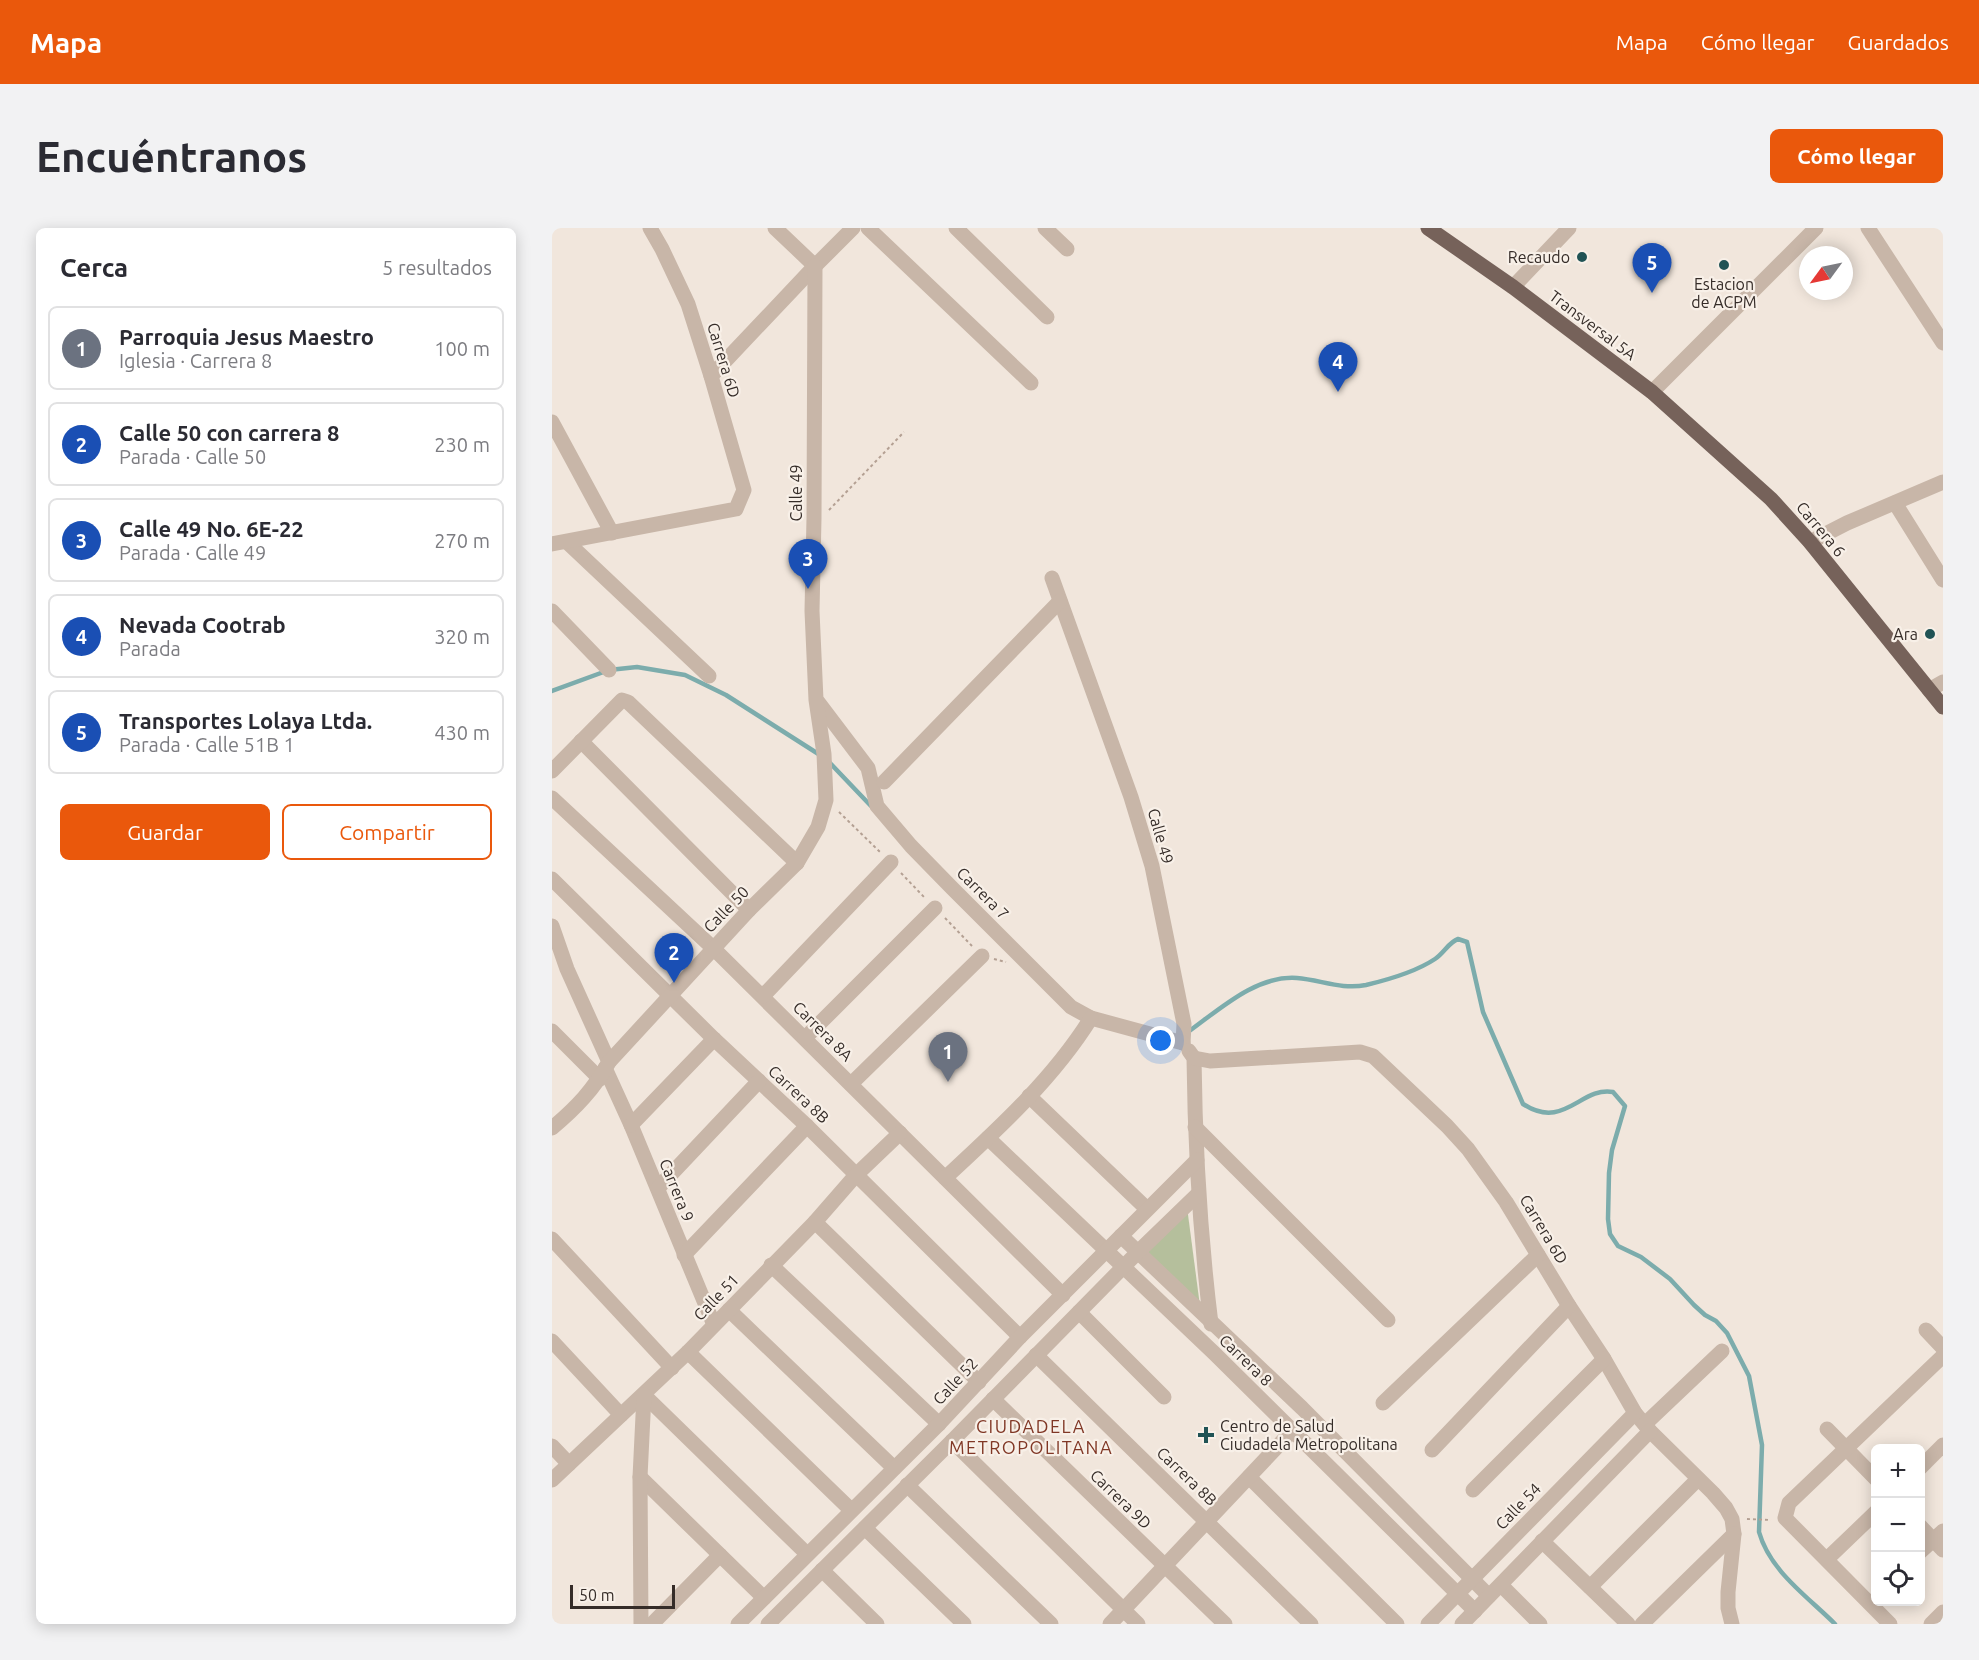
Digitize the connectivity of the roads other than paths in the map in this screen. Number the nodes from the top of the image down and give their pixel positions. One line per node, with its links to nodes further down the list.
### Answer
1 (650, 228): 16 (street, Carrera 6D)
2 (775, 228): 12 (street)
3 (853, 228): 12 (street)
4 (868, 228): 17 (street)
5 (956, 228): 14 (street)
6 (1045, 228): 11 (street)
7 (1428, 228): 13 (main road, Transversal 5A)
8 (1569, 228): 13 (street)
9 (1816, 228): 18 (street)
10 (1868, 228): 15 (street)
11 (1067, 249)
12 (815, 266): 16 (street); 33 (street, Calle 49)
13 (1514, 287): 18 (main road, Transversal 5A)
14 (1047, 317)
15 (1943, 343)
16 (711, 376): 22 (street, Carrera 6D)
17 (1031, 383)
18 (1652, 392): 23 (main road, Carrera 6)
19 (552, 422): 22 (street)
20 (1943, 482): 21 (street)
21 (1895, 503): 23 (street); 26 (street)
22 (612, 533): 24 (street)
23 (1810, 542): 32 (main road, Carrera 6)
24 (560, 543): 30 (street)
25 (1052, 578): 27 (street, Calle 49)
26 (1943, 580)
27 (1060, 601): 38 (street); 54 (street, Calle 49)
28 (552, 611): 29 (street)
29 (609, 670)
30 (709, 676)
31 (1943, 682): 32 (street)
32 (1929, 690): 34 (main road, Carrera 6)
33 (816, 700): 37 (street, Calle 49); 50 (street, Carrera 7)
34 (1943, 707)
35 (581, 741): 36 (street); 41 (street); 44 (street)
36 (552, 771)
37 (826, 781): 41 (street, Calle 50)
38 (884, 782)
39 (552, 798): 46 (street, Carrera 8A)
40 (891, 862): 49 (street)
41 (796, 863): 44 (street, Calle 50)
42 (552, 879): 48 (street, Carrera 8B)
43 (935, 908): 52 (street)
44 (749, 910): 46 (street, Calle 50)
45 (552, 926): 56 (street, Carrera 9)
46 (713, 948): 48 (street, Calle 50); 49 (street, Carrera 8A)
47 (982, 956): 58 (street)
48 (670, 994): 53 (street, Carrera 8B); 56 (street, Calle 50)
49 (763, 996): 52 (street, Carrera 8A)
50 (1091, 1018): 54 (street, Carrera 7); 59 (street)
51 (552, 1031): 56 (street)
52 (805, 1038): 58 (street, Carrera 8A)
53 (714, 1039): 57 (street, Carrera 8B); 60 (street)
54 (1183, 1043): 55 (street)
55 (1194, 1058): 62 (street); 78 (street, Carrera 6D)
56 (605, 1070): 60 (street, Carrera 9); 63 (street, Calle 50)
57 (759, 1081): 61 (street, Carrera 8B); 69 (street)
58 (851, 1084): 64 (street, Carrera 8A)
59 (1029, 1096): 65 (street); 71 (street)
60 (631, 1125): 69 (street, Carrera 9)
61 (807, 1126): 67 (street, Carrera 8B); 77 (street)
62 (1195, 1127): 66 (street); 85 (street)
63 (552, 1128)
64 (900, 1133): 67 (street, Calle 51); 68 (street, Carrera 8A)
65 (988, 1138): 68 (street); 75 (street, Carrera 8)
66 (1197, 1160): 70 (street); 71 (street, Calle 52)
67 (856, 1175): 72 (street, Calle 51); 89 (street, Carrera 8B)
68 (945, 1178): 81 (street, Carrera 8A)
69 (658, 1188): 77 (street, Carrera 9)
70 (1198, 1194): 76 (street); 86 (street)
71 (1147, 1209): 73 (street, Calle 52)
72 (815, 1222): 79 (street, Calle 51); 99 (street)
73 (1121, 1236): 75 (street, Calle 52); 76 (street, Carrera 8)
74 (552, 1239): 98 (street)
75 (1106, 1251): 80 (street, Carrera 8); 81 (street, Calle 52)
76 (1138, 1252): 80 (street); 86 (street, Carrera 8)
77 (684, 1255): 87 (street, Carrera 9)
78 (1538, 1255): 82 (street, Carrera 6D); 103 (street)
79 (771, 1265): 83 (street, Calle 51); 106 (street)
80 (1123, 1267): 84 (street); 94 (street, Carrera 8)
81 (1063, 1295): 89 (street, Calle 52)
82 (1569, 1306): 97 (street, Carrera 6D); 113 (street)
83 (729, 1310): 87 (street, Calle 51); 116 (street)
84 (1079, 1312): 95 (street); 101 (street)
85 (1388, 1320)
86 (1210, 1322): 94 (street); 138 (street, Carrera 8)
87 (714, 1325): 93 (street, Calle 51)
88 (1926, 1330): 91 (street)
89 (1020, 1336): 99 (street, Calle 52)
90 (552, 1341): 104 (street)
91 (1943, 1348)
92 (1722, 1351): 105 (street, Calle 54)
93 (688, 1353): 98 (street, Calle 51); 124 (street)
94 (1214, 1353): 108 (street, Carrera 8)
95 (1036, 1355): 102 (street); 126 (street, Carrera 8B)
96 (1943, 1356): 112 (street)
97 (1604, 1359): 105 (street, Carrera 6D); 123 (street)
98 (672, 1368): 100 (street, Calle 51)
99 (979, 1382): 106 (street, Calle 52)
100 (644, 1395): 104 (street, Calle 51); 118 (street); 133 (street)
101 (1164, 1397)
102 (993, 1399): 109 (street); 136 (street, Carrera 9D)
103 (1383, 1403)
104 (621, 1415): 115 (street, Calle 51)
105 (1643, 1423): 120 (street, Carrera 6D); 131 (street, Calle 54); 138 (street, Calle 54)
106 (939, 1424): 116 (street, Calle 52)
107 (1827, 1429): 112 (street)
108 (1293, 1430): 119 (street); 141 (street, Carrera 8)
109 (952, 1442): 122 (street); 146 (street)
110 (1943, 1445): 114 (street)
111 (552, 1446): 115 (street)
112 (1845, 1448): 117 (street); 135 (street)
113 (1432, 1449)
114 (1925, 1463)
115 (569, 1464): 121 (street, Calle 51)
116 (894, 1468): 124 (street, Calle 52)
117 (1871, 1475)
118 (640, 1477): 134 (street); 152 (street)
119 (1249, 1477): 126 (street); 161 (street)
120 (1698, 1479): 129 (street, Carrera 6D); 140 (street)
121 (552, 1480)
122 (907, 1485): 127 (street); 150 (street)
123 (1473, 1490)
124 (851, 1510): 133 (street, Calle 52)
125 (1871, 1516): 135 (street)
126 (1207, 1521): 136 (street); 160 (street, Carrera 8B)
127 (865, 1528): 137 (street); 156 (street)
128 (1925, 1530): 130 (street)
129 (1734, 1534): 151 (street); 166 (street)
130 (1940, 1540): 132 (street)
131 (1542, 1541): 139 (street, Calle 54); 140 (street)
132 (1925, 1549)
133 (807, 1554): 144 (street, Calle 52)
134 (720, 1555): 144 (street); 153 (street)
135 (1827, 1559): 143 (street)
136 (1165, 1567): 146 (street); 159 (street, Carrera 9D)
137 (822, 1570): 149 (street); 155 (street)
138 (1472, 1579): 141 (street, Calle 54); 142 (street, Carrera 8)
139 (1501, 1585): 142 (street, Calle 54); 164 (street)
140 (1590, 1587): 165 (street)
141 (1458, 1593): 147 (street, Carrera 8); 162 (street, Calle 54)
142 (1490, 1596): 147 (street, Calle 54)
143 (1871, 1596)
144 (764, 1598): 154 (street, Calle 52)
145 (1878, 1606): 167 (street)
146 (1124, 1610): 157 (street); 158 (street)
147 (1475, 1611): 163 (street, Calle 54)
148 (1943, 1612): 168 (street)
149 (777, 1621)
150 (1045, 1622)
151 (1730, 1623)
152 (642, 1624)
153 (652, 1624)
154 (738, 1624)
155 (877, 1624)
156 (964, 1624)
157 (1110, 1624)
158 (1138, 1624)
159 (1225, 1624)
160 (1311, 1624)
161 (1398, 1624)
162 (1428, 1624)
163 (1462, 1624)
164 (1540, 1624)
165 (1628, 1624)
166 (1642, 1624)
167 (1890, 1624)
168 (1931, 1624)

